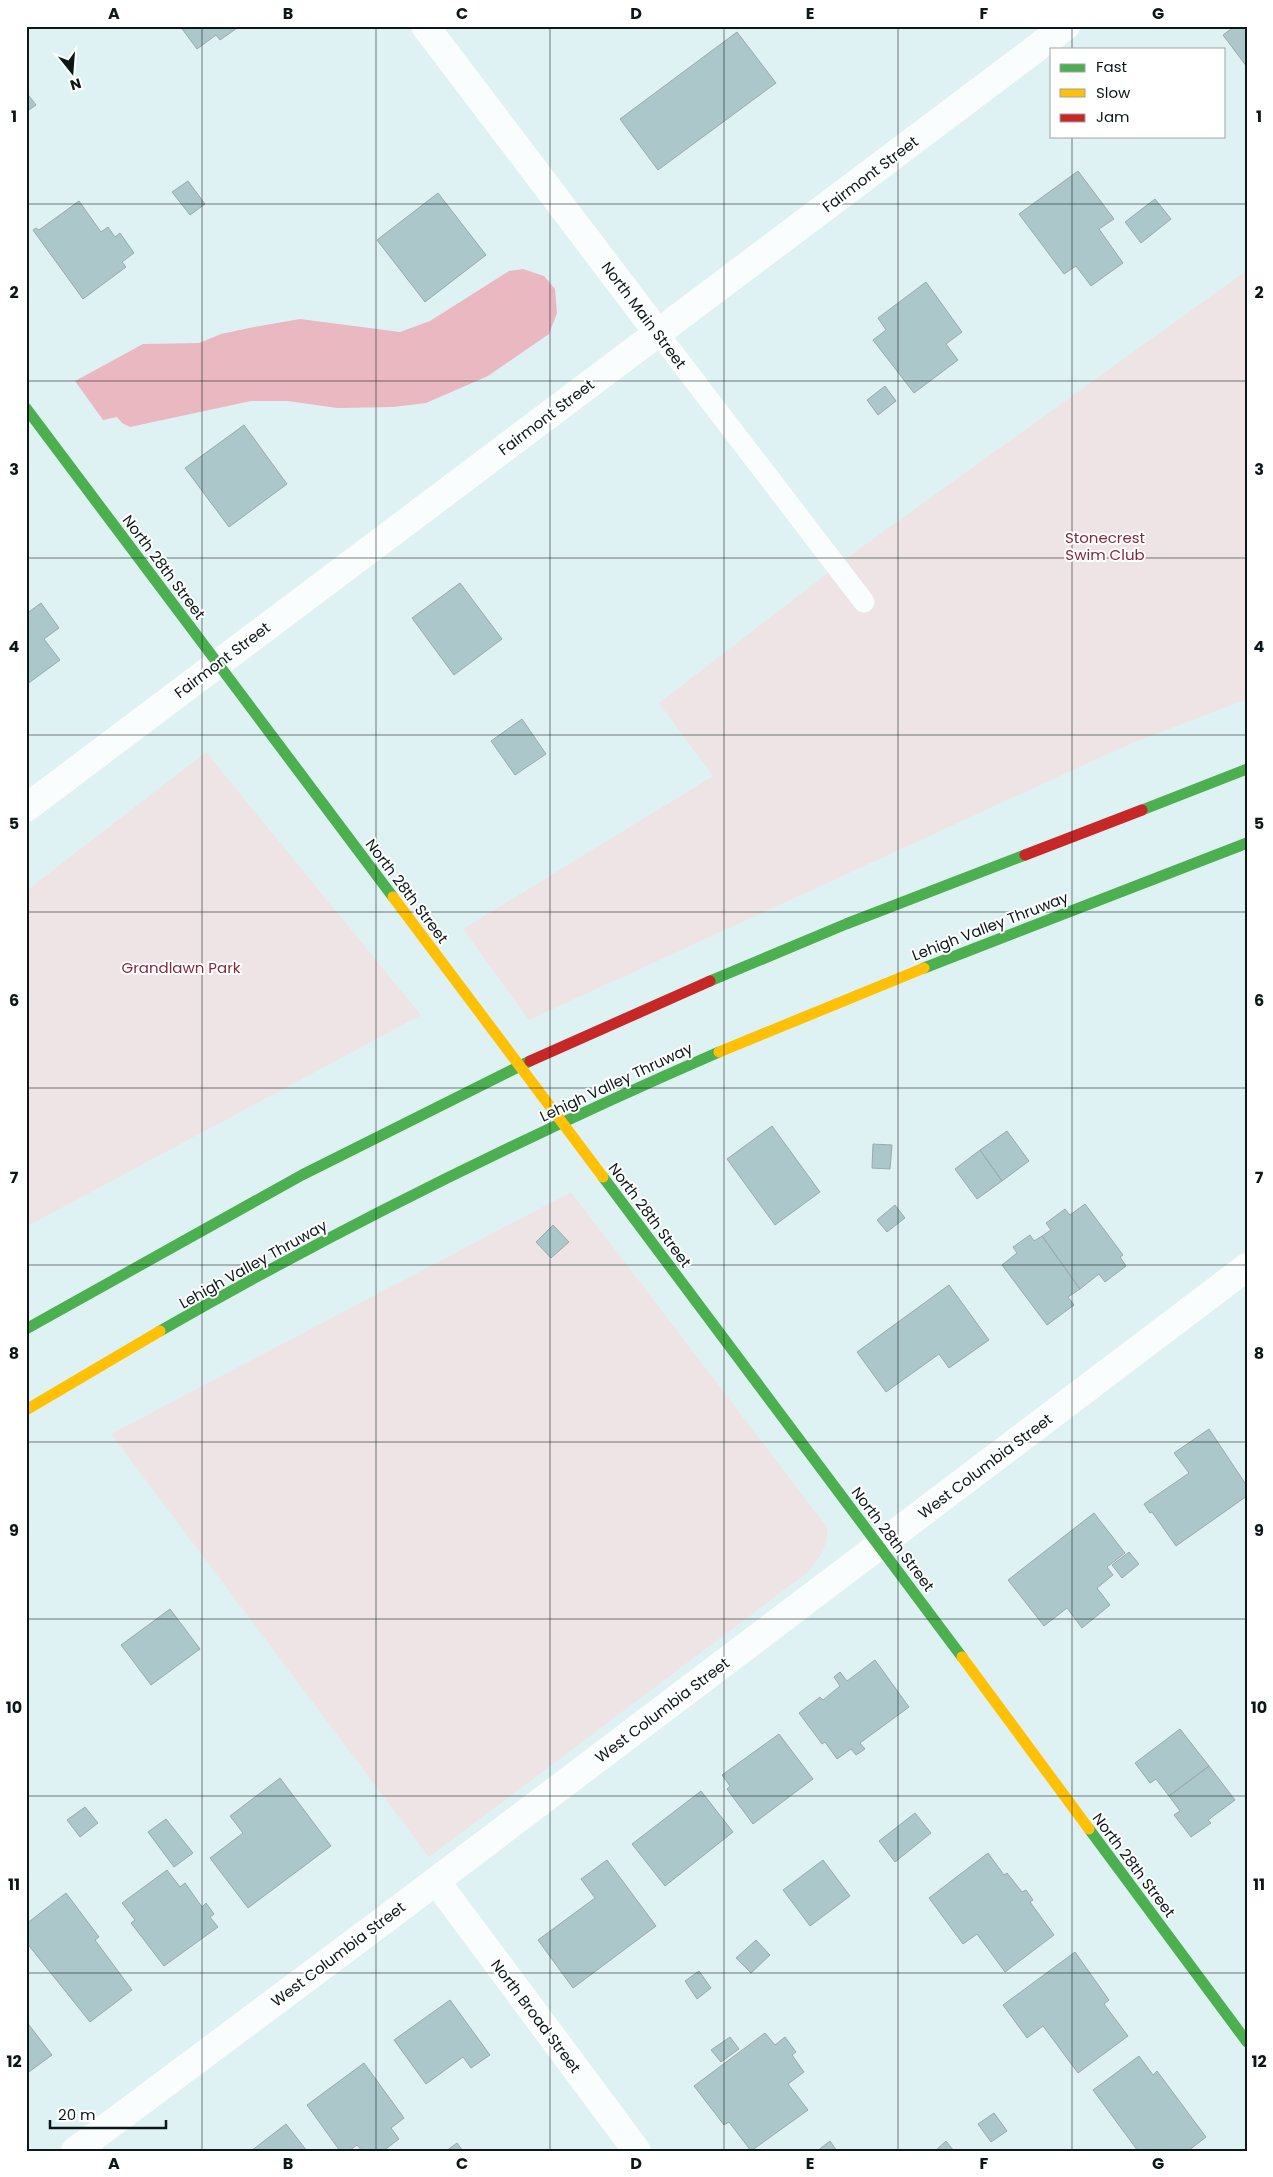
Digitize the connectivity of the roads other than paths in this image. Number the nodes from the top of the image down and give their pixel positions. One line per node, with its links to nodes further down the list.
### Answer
1 (425, 26): 3 (street, North Main Street)
2 (1066, 26): 3 (street, Fairmont Street)
3 (658, 333): 5 (lane, North Main Street); 6 (street, Fairmont Street)
4 (26, 408): 6 (main road, North 28th Street)
5 (864, 602)
6 (218, 664): 8 (street, Fairmont Street); 13 (main road, North 28th Street)
7 (1247, 769): 11 (main road)
8 (26, 808)
9 (1247, 843): 12 (main road, Lehigh Valley Thruway)
10 (1247, 1267): 13 (street, West Columbia Street)
11 (26, 1329)
12 (26, 1410)
13 (879, 1546): 14 (street, West Columbia Street); 15 (main road, North 28th Street)
14 (436, 1881): 16 (street, West Columbia Street); 17 (street, North Broad Street)
15 (1247, 2042)
16 (75, 2151)
17 (637, 2151)

